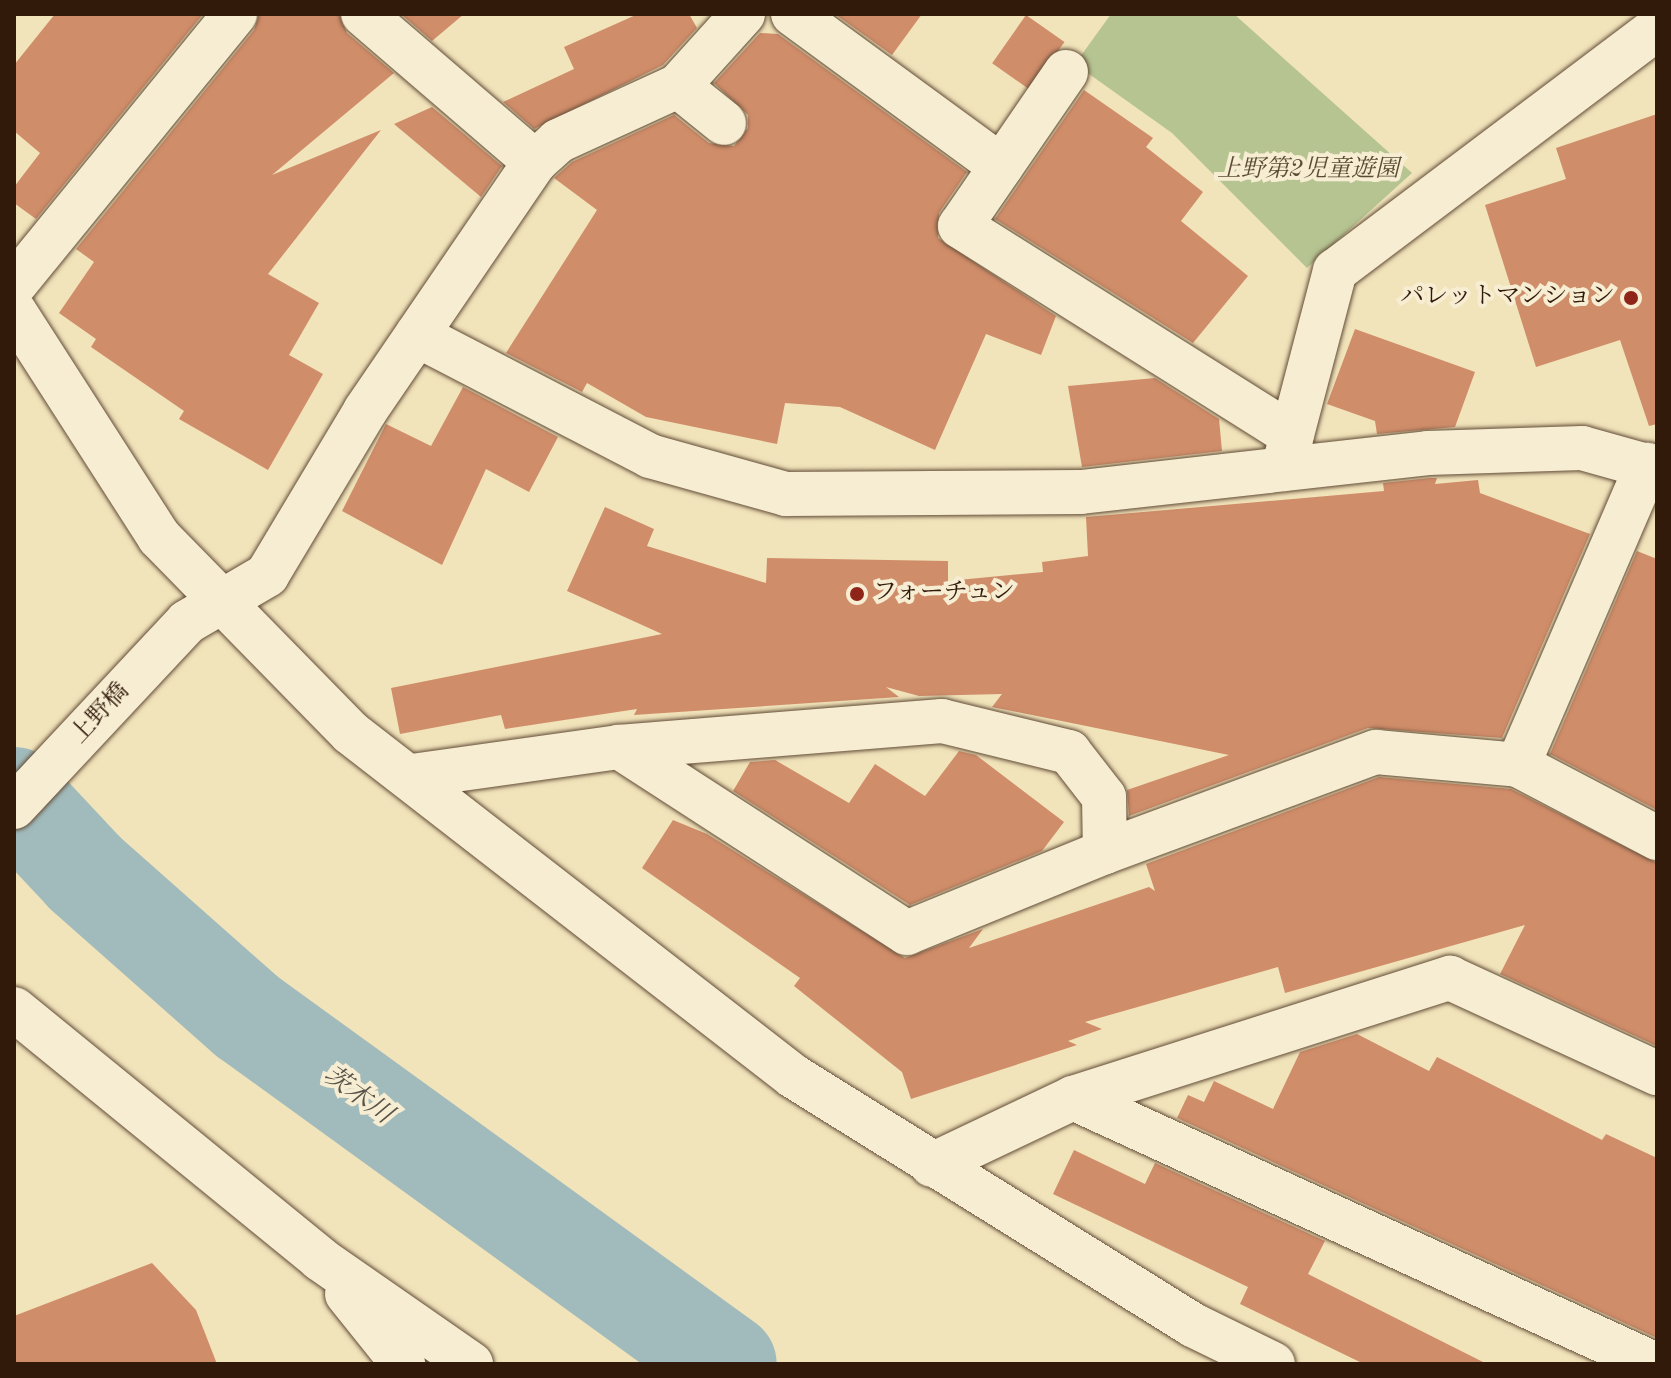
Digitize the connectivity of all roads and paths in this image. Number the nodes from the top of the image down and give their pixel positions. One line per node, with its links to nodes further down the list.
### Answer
1 (235, 14): 11 (street)
2 (363, 14): 9 (street)
3 (743, 14): 7 (street)
4 (793, 14): 10 (street)
5 (1657, 28): 14 (street)
6 (1066, 72): 10 (street)
7 (678, 86): 8 (street); 9 (street, 上野橋)
8 (724, 123)
9 (535, 162): 13 (street, 上野橋)
10 (1001, 166): 14 (street)
11 (14, 285)
12 (14, 311): 16 (street)
13 (417, 335): 14 (street); 16 (street, 上野橋)
14 (1288, 452): 15 (street)
15 (1652, 467): 18 (street)
16 (204, 612): 19 (street); 20 (street, 上野橋)
17 (619, 747): 19 (street); 22 (street); 22 (street)
18 (1518, 765): 21 (street); 22 (street)
19 (412, 776): 26 (street)
20 (14, 807)
21 (1657, 838)
22 (1105, 852)
23 (14, 1009): 27 (street)
24 (1657, 1073): 25 (street)
25 (1073, 1098): 26 (street); 31 (street)
26 (932, 1165): 30 (street)
27 (320, 1259): 28 (street); 29 (street)
28 (403, 1364)
29 (471, 1364)
30 (1273, 1364)
31 (1654, 1364)

